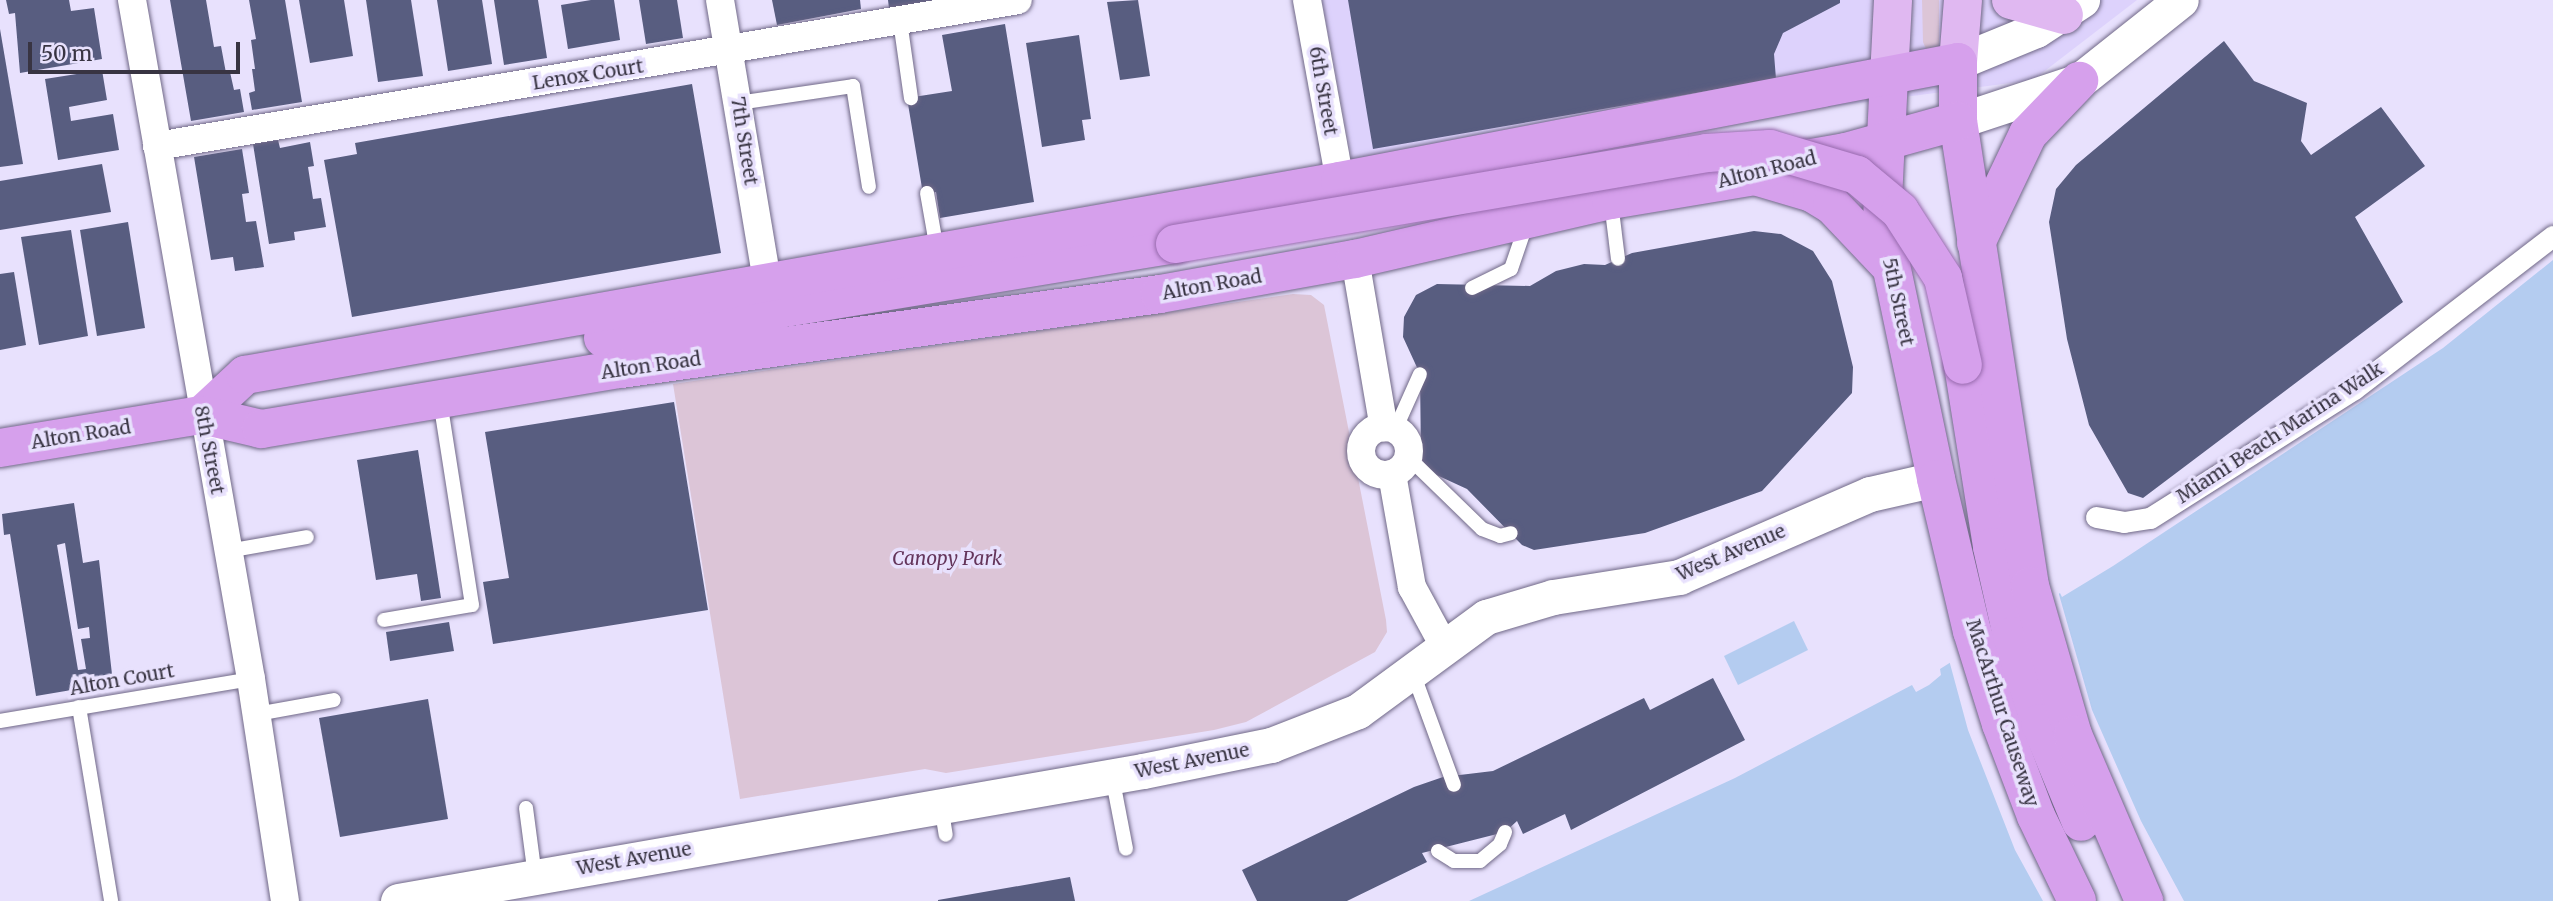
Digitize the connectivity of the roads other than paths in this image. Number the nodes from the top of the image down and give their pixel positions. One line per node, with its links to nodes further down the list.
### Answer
1 (132, 0): 19 (street, 8th Street)
2 (720, 0): 11 (street, 7th Street)
3 (1018, 0): 10 (street, Lenox Court)
4 (1307, 0): 21 (street, 6th Street)
5 (1893, 0): 13 (main road, 5th Street)
6 (1964, 0): 12 (main road)
7 (2011, 0): 9 (main road)
8 (2181, 0): 14 (street, Alton Road)
9 (2073, 7): 12 (street)
10 (900, 21): 11 (street, Lenox Court); 15 (lane)
11 (729, 51): 16 (street, 7th Street); 19 (street, Lenox Court)
12 (1958, 62): 13 (highway); 17 (highway)
13 (1889, 77): 18 (highway, 5th Street); 21 (highway)
14 (2079, 81): 17 (street, Alton Road); 27 (highway)
15 (911, 98)
16 (737, 103): 22 (lane); 33 (street, 7th Street)
17 (1958, 121): 18 (highway, Alton Road); 27 (highway)
18 (1888, 141): 20 (highway, Alton Road); 32 (highway, 5th Street)
19 (158, 146): 37 (street, 8th Street)
20 (1755, 176): 24 (highway, Alton Road); 32 (highway)
21 (1340, 181): 28 (highway); 31 (highway)
22 (869, 187)
23 (927, 193): 28 (lane)
24 (1611, 200): 25 (highway, Alton Road); 30 (lane)
25 (1529, 217): 29 (highway, Alton Road); 34 (lane)
26 (2553, 236): 42 (street, Miami Beach Marina Walk)
27 (1975, 245): 46 (highway)
28 (937, 250): 33 (highway)
29 (1355, 259): 31 (highway, Alton Road); 38 (street)
30 (1618, 259)
31 (1314, 267): 36 (highway, Alton Road)
32 (1891, 267): 41 (highway, 5th Street)
33 (767, 282): 37 (highway)
34 (1472, 288)
35 (1420, 374): 38 (lane)
36 (440, 399): 37 (highway, Alton Road); 47 (lane)
37 (202, 415): 39 (highway, Alton Road); 45 (street, 8th Street); 46 (highway, bridge)
38 (1389, 429): 40 (street); 40 (street)
39 (0, 448)
40 (1400, 466): 43 (lane); 48 (street)
41 (1936, 479): 46 (highway, 5th Street); 48 (street, West Avenue)
42 (2096, 517)
43 (1511, 533)
44 (307, 537): 45 (lane)
45 (228, 551): 50 (street, 8th Street)
46 (1999, 593): 66 (highway, MacArthur Causeway); 67 (highway); 68 (highway)
47 (384, 620)
48 (1444, 646): 49 (street, West Avenue)
49 (1413, 673): 55 (street, West Avenue); 56 (lane)
50 (251, 679): 52 (lane, Alton Court); 53 (street, 8th Street)
51 (334, 699): 53 (lane)
52 (79, 707): 54 (lane, Alton Court); 63 (lane)
53 (257, 714): 64 (street, 8th Street)
54 (0, 721)
55 (1112, 776): 59 (lane); 61 (street, West Avenue)
56 (1454, 785)
57 (526, 808): 61 (lane)
58 (1505, 832): 60 (lane)
59 (1126, 849)
60 (1438, 851)
61 (536, 876): 62 (street, West Avenue)
62 (465, 895): 65 (street, West Avenue)
63 (111, 901)
64 (285, 901)
65 (398, 901)
66 (2077, 901)
67 (2131, 901)
68 (2144, 901)

